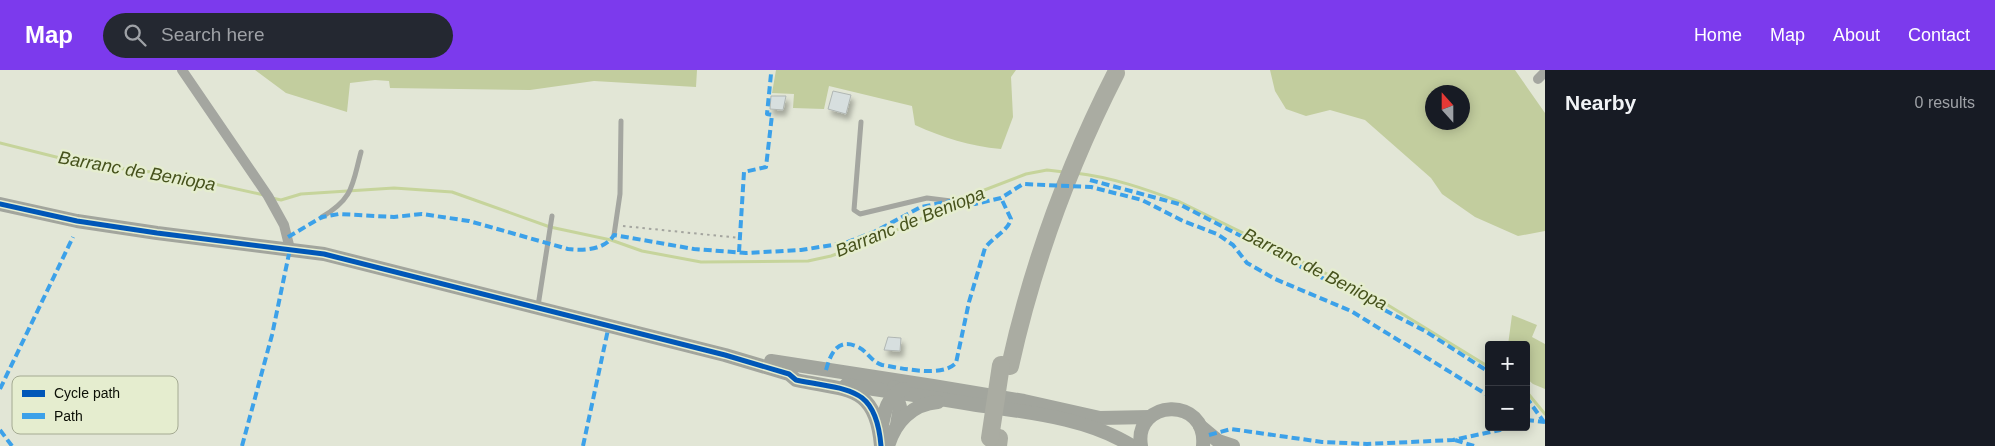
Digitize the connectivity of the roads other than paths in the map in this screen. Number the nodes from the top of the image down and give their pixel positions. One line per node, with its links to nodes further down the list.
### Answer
1 (182, 70): 11 (street)
2 (1116, 73): 22 (highway)
3 (621, 121): 10 (lane)
4 (861, 122): 6 (lane)
5 (361, 152): 9 (lane)
6 (950, 201)
7 (0, 204): 11 (street)
8 (552, 216): 12 (lane)
9 (322, 217)
10 (614, 235)
11 (290, 249): 12 (street)
12 (538, 307): 13 (street)
13 (725, 355): 14 (street); 15 (street)
14 (806, 368): 16 (street); 18 (street)
15 (789, 374): 16 (street); 23 (street)
16 (896, 392): 17 (street); 18 (street); 20 (street); 23 (street)
17 (950, 400): 20 (street); 24 (street)
18 (1087, 415): 19 (street)
19 (1150, 417): 21 (street); 25 (street)
20 (897, 425): 23 (street)
21 (1199, 425): 26 (street); 27 (street)
22 (994, 442)
23 (883, 443)
24 (1132, 446)
25 (1141, 446)
26 (1202, 446)
27 (1232, 446)

